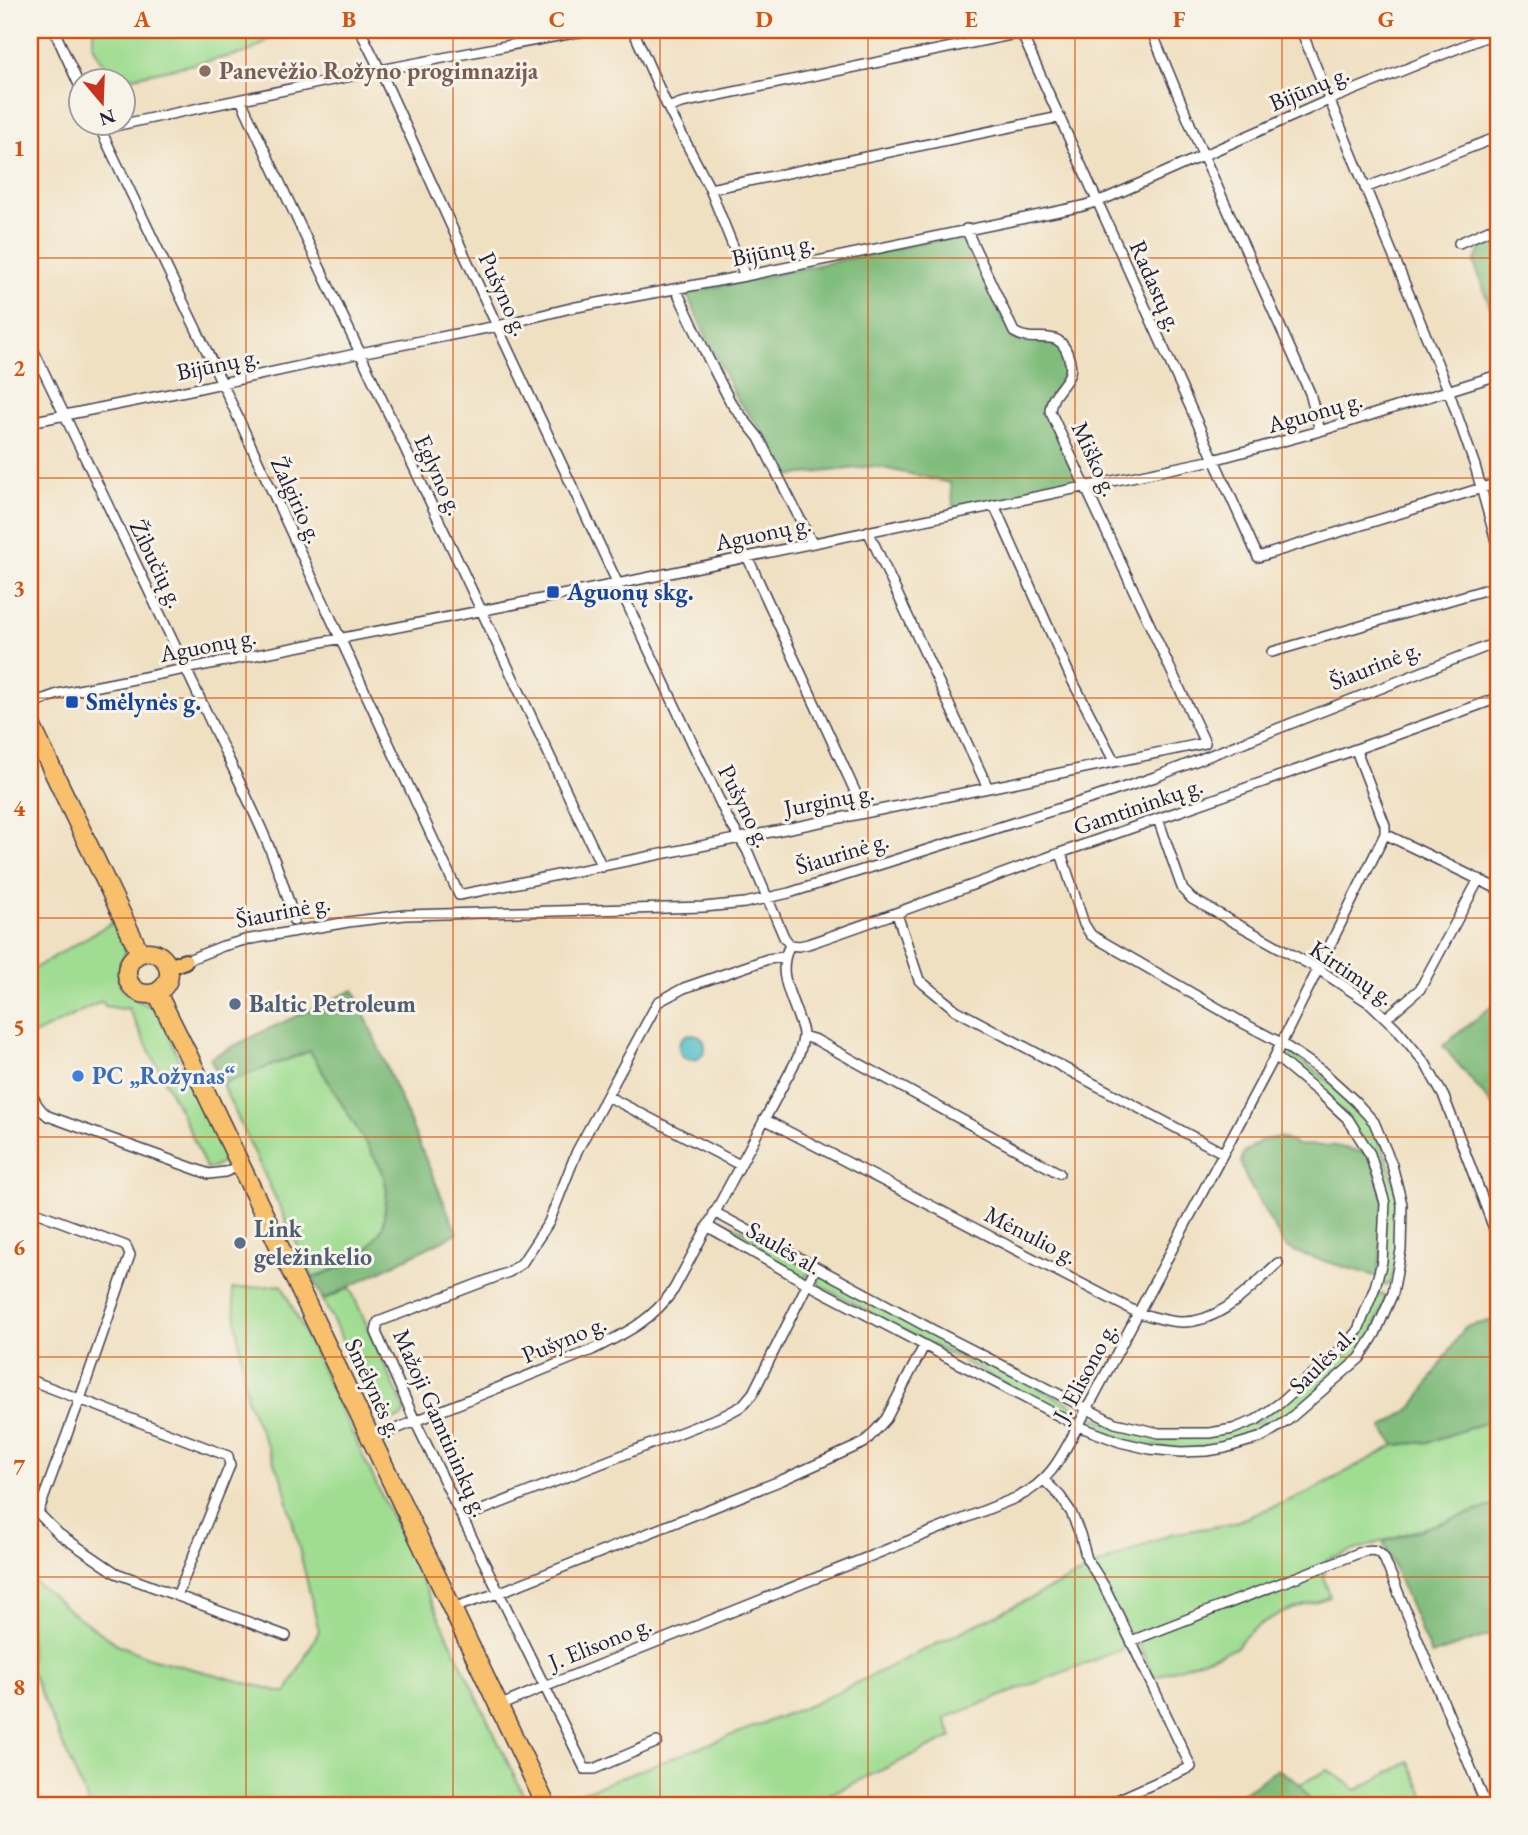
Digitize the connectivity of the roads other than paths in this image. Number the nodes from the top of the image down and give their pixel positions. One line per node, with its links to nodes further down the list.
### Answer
1 (54, 30): 9 (street)
2 (360, 30): 10 (street, Pušyno g.)
3 (589, 30): 10 (street)
4 (633, 30): 13 (street)
5 (1151, 30): 18 (street)
6 (1301, 30): 12 (street)
7 (1021, 31): 13 (street); 14 (street, Radastų g.)
8 (1498, 32): 12 (street, Bijūnų g.)
9 (71, 66)
10 (380, 70): 11 (street); 27 (street, Pušyno g.)
11 (241, 100): 15 (street); 29 (street, Eglyno g.)
12 (1329, 100): 18 (street, Bijūnų g.); 20 (street)
13 (668, 108): 19 (street)
14 (1060, 117): 19 (street); 21 (street, Radastų g.)
15 (136, 119)
16 (103, 136): 31 (street, Žalgirio g.)
17 (1498, 137): 20 (street)
18 (1203, 155): 21 (street, Bijūnų g.); 35 (street)
19 (710, 188): 25 (street)
20 (1365, 188): 32 (street)
21 (1096, 201): 23 (street, Bijūnų g.); 36 (street, Radastų g.)
22 (1498, 226): 24 (street)
23 (966, 229): 25 (street, Bijūnų g.); 38 (street, Miško g.)
24 (1459, 243)
25 (744, 276): 26 (street, Bijūnų g.)
26 (676, 289): 27 (street, Bijūnų g.); 42 (street)
27 (496, 326): 29 (street, Bijūnų g.); 45 (street, Pušyno g.)
28 (30, 343): 33 (street, Žibučių g.)
29 (360, 353): 31 (street, Bijūnų g.); 47 (street, Eglyno g.)
30 (1498, 375): 32 (street, Aguonų g.)
31 (222, 383): 33 (street, Bijūnų g.); 48 (street, Žalgirio g.)
32 (1449, 392): 35 (street, Aguonų g.); 39 (street)
33 (64, 414): 34 (street, Bijūnų g.); 51 (street, Žibučių g.)
34 (30, 422)
35 (1320, 431): 36 (street, Aguonų g.)
36 (1213, 460): 38 (street, Aguonų g.); 39 (street, Radastų g.)
37 (1498, 483): 39 (street)
38 (1087, 486): 40 (street, Aguonų g.); 55 (street, Miško g.)
39 (1481, 488): 43 (street)
40 (993, 505): 41 (street, Aguonų g.); 57 (street)
41 (868, 531): 42 (street, Aguonų g.); 58 (street)
42 (812, 543): 44 (street, Aguonų g.)
43 (1498, 548)
44 (747, 556): 45 (street, Aguonų g.); 59 (street)
45 (617, 584): 47 (street, Aguonų g.); 62 (street, Pušyno g.)
46 (1498, 586): 50 (street)
47 (480, 611): 48 (street, Aguonų g.); 64 (street, Eglyno g.)
48 (341, 638): 51 (street, Aguonų g.); 67 (street, Žalgirio g.)
49 (1498, 642): 68 (street, Šiaurinė g.)
50 (1272, 652)
51 (186, 670): 53 (street, Aguonų g.); 70 (street, Žibučių g.)
52 (1498, 698): 56 (street, Gamtininkų g.)
53 (30, 704)
54 (30, 723): 72 (highway)
55 (1205, 743): 57 (street, Jurginų g.)
56 (1356, 750): 60 (street, Gamtininkų g.); 61 (street)
57 (1114, 761): 58 (street, Jurginų g.)
58 (988, 788): 59 (street, Jurginų g.)
59 (865, 813): 62 (street, Jurginų g.)
60 (1158, 819): 63 (street, Gamtininkų g.); 75 (street, Kirtimų g.)
61 (1385, 834): 65 (street); 75 (street, J. Elisono g.)
62 (739, 838): 64 (street, Jurginų g.); 68 (street, Pušyno g.)
63 (1061, 853): 69 (street, Gamtininkų g.); 79 (street, Saulės al.)
64 (602, 867): 67 (street, Jurginų g.)
65 (1479, 879): 66 (street); 77 (street)
66 (1498, 889)
67 (459, 895)
68 (767, 899): 71 (street, Pušyno g.); 74 (street, Šiaurinė g.)
69 (897, 914): 71 (street, Gamtininkų g.); 84 (street)
70 (294, 921)
71 (790, 945): 73 (street)
72 (140, 953): 74 (highway); 76 (highway)
73 (784, 957): 78 (street); 82 (street, Mažoji Gamtininkų g.)
74 (177, 964): 76 (highway)
75 (1318, 969): 77 (street, Kirtimų g.); 79 (street, J. Elisono g.)
76 (157, 993): 86 (highway, Smėlynės g.)
77 (1386, 1018): 91 (street, Kirtimų g.)
78 (803, 1036): 83 (street, Pušyno g.); 87 (street)
79 (1282, 1043): 80 (street, J. Elisono g.); 96 (street, Saulės al.)
80 (1275, 1056): 84 (street, J. Elisono g.); 95 (street, Saulės al.)
81 (30, 1090): 86 (street)
82 (607, 1096): 85 (street); 102 (street, Mažoji Gamtininkų g.)
83 (764, 1119): 85 (street, Pušyno g.); 97 (street, Mėnulio g.)
84 (1223, 1153): 97 (street, J. Elisono g.)
85 (740, 1165): 89 (street, Pušyno g.)
86 (241, 1166): 104 (highway, Smėlynės g.)
87 (1059, 1173)
88 (30, 1210): 100 (street)
89 (714, 1212): 90 (street, Pušyno g.); 93 (street, Saulės al.)
90 (707, 1226): 94 (street, Saulės al.); 102 (street, Pušyno g.)
91 (1498, 1239)
92 (1278, 1263): 97 (street, Mėnulio g.)
93 (816, 1267): 94 (street); 101 (street, Saulės al.)
94 (808, 1284): 98 (street, Saulės al.); 108 (street)
95 (1375, 1287): 96 (street); 101 (street, Saulės al.)
96 (1393, 1293): 103 (street, Saulės al.)
97 (1138, 1313): 101 (street, J. Elisono g.)
98 (924, 1346): 103 (street, Saulės al.); 109 (street)
99 (30, 1380): 100 (street)
100 (80, 1399): 107 (street); 110 (street)
101 (1087, 1410): 103 (street, J. Elisono g.)
102 (415, 1422): 104 (street, Pušyno g.); 108 (street, Mažoji Gamtininkų g.)
103 (1078, 1426): 105 (street, J. Elisono g.)
104 (371, 1439): 111 (highway, Smėlynės g.)
105 (1044, 1480): 113 (street); 114 (street, J. Elisono g.)
106 (30, 1505): 107 (street)
107 (37, 1513): 110 (street)
108 (462, 1518): 109 (street, Mažoji Gamtininkų g.)
109 (498, 1593): 111 (street); 114 (street, Mažoji Gamtininkų g.)
110 (177, 1596): 112 (street)
111 (452, 1608): 115 (highway, Smėlynės g.)
112 (286, 1636)
113 (1131, 1641): 118 (street); 119 (street)
114 (544, 1687): 115 (street, J. Elisono g.); 116 (street, Mažoji Gamtininkų g.)
115 (499, 1706): 117 (highway, Smėlynės g.)
116 (657, 1742)
117 (546, 1805)
118 (1105, 1805)
119 (1486, 1805)

